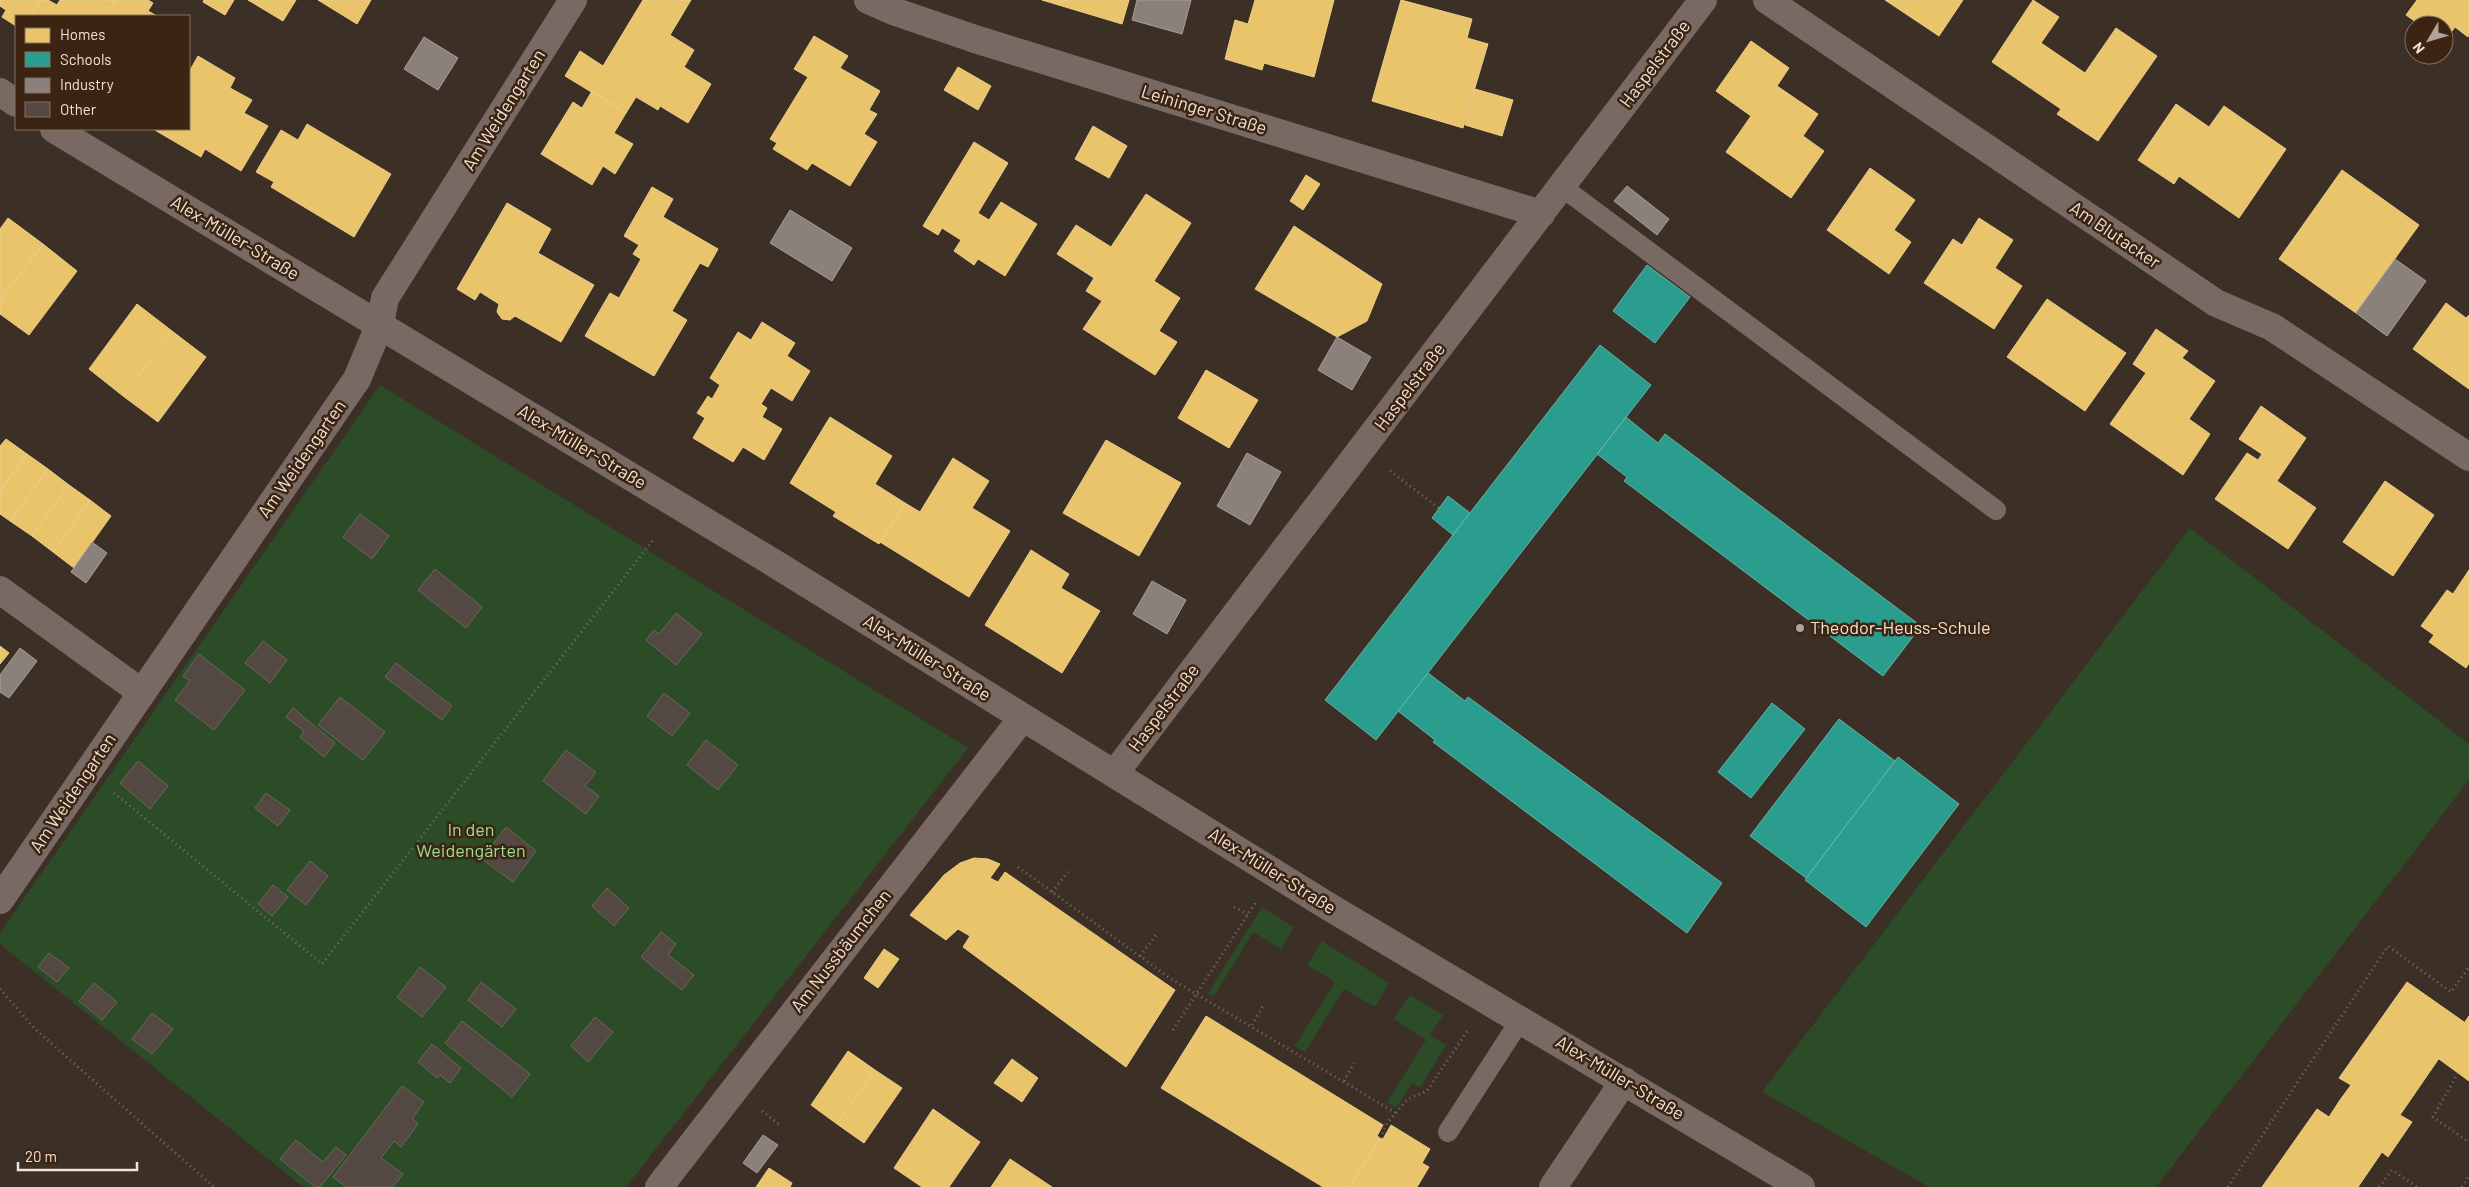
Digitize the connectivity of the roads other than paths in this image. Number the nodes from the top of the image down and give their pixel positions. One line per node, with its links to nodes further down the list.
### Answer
1 (573, 0): 10 (street, Am Weidengarten)
2 (868, 0): 9 (street, Leininger Straße)
3 (1703, 0): 8 (street, Haspelstraße)
4 (1767, 0): 11 (street, Am Blutacker)
5 (0, 92): 6 (street)
6 (15, 103)
7 (56, 130): 10 (street, Alex-Müller-Straße)
8 (1562, 187): 9 (street, Haspelstraße); 12 (lane)
9 (1541, 214): 16 (street, Haspelstraße)
10 (380, 324): 14 (street, Am Weidengarten); 15 (street, Alex-Müller-Straße)
11 (2469, 458)
12 (1996, 510)
13 (0, 590): 14 (street)
14 (141, 692): 17 (street, Am Weidengarten)
15 (1023, 717): 16 (street, Alex-Müller-Straße); 21 (street, Am Nussbäumchen)
16 (1115, 773): 18 (street, Alex-Müller-Straße)
17 (0, 900)
18 (1521, 1019): 19 (street, Alex-Müller-Straße); 20 (lane)
19 (1624, 1081): 22 (street); 23 (street, Alex-Müller-Straße)
20 (1448, 1132)
21 (659, 1187)
22 (1553, 1187)
23 (1801, 1187)

